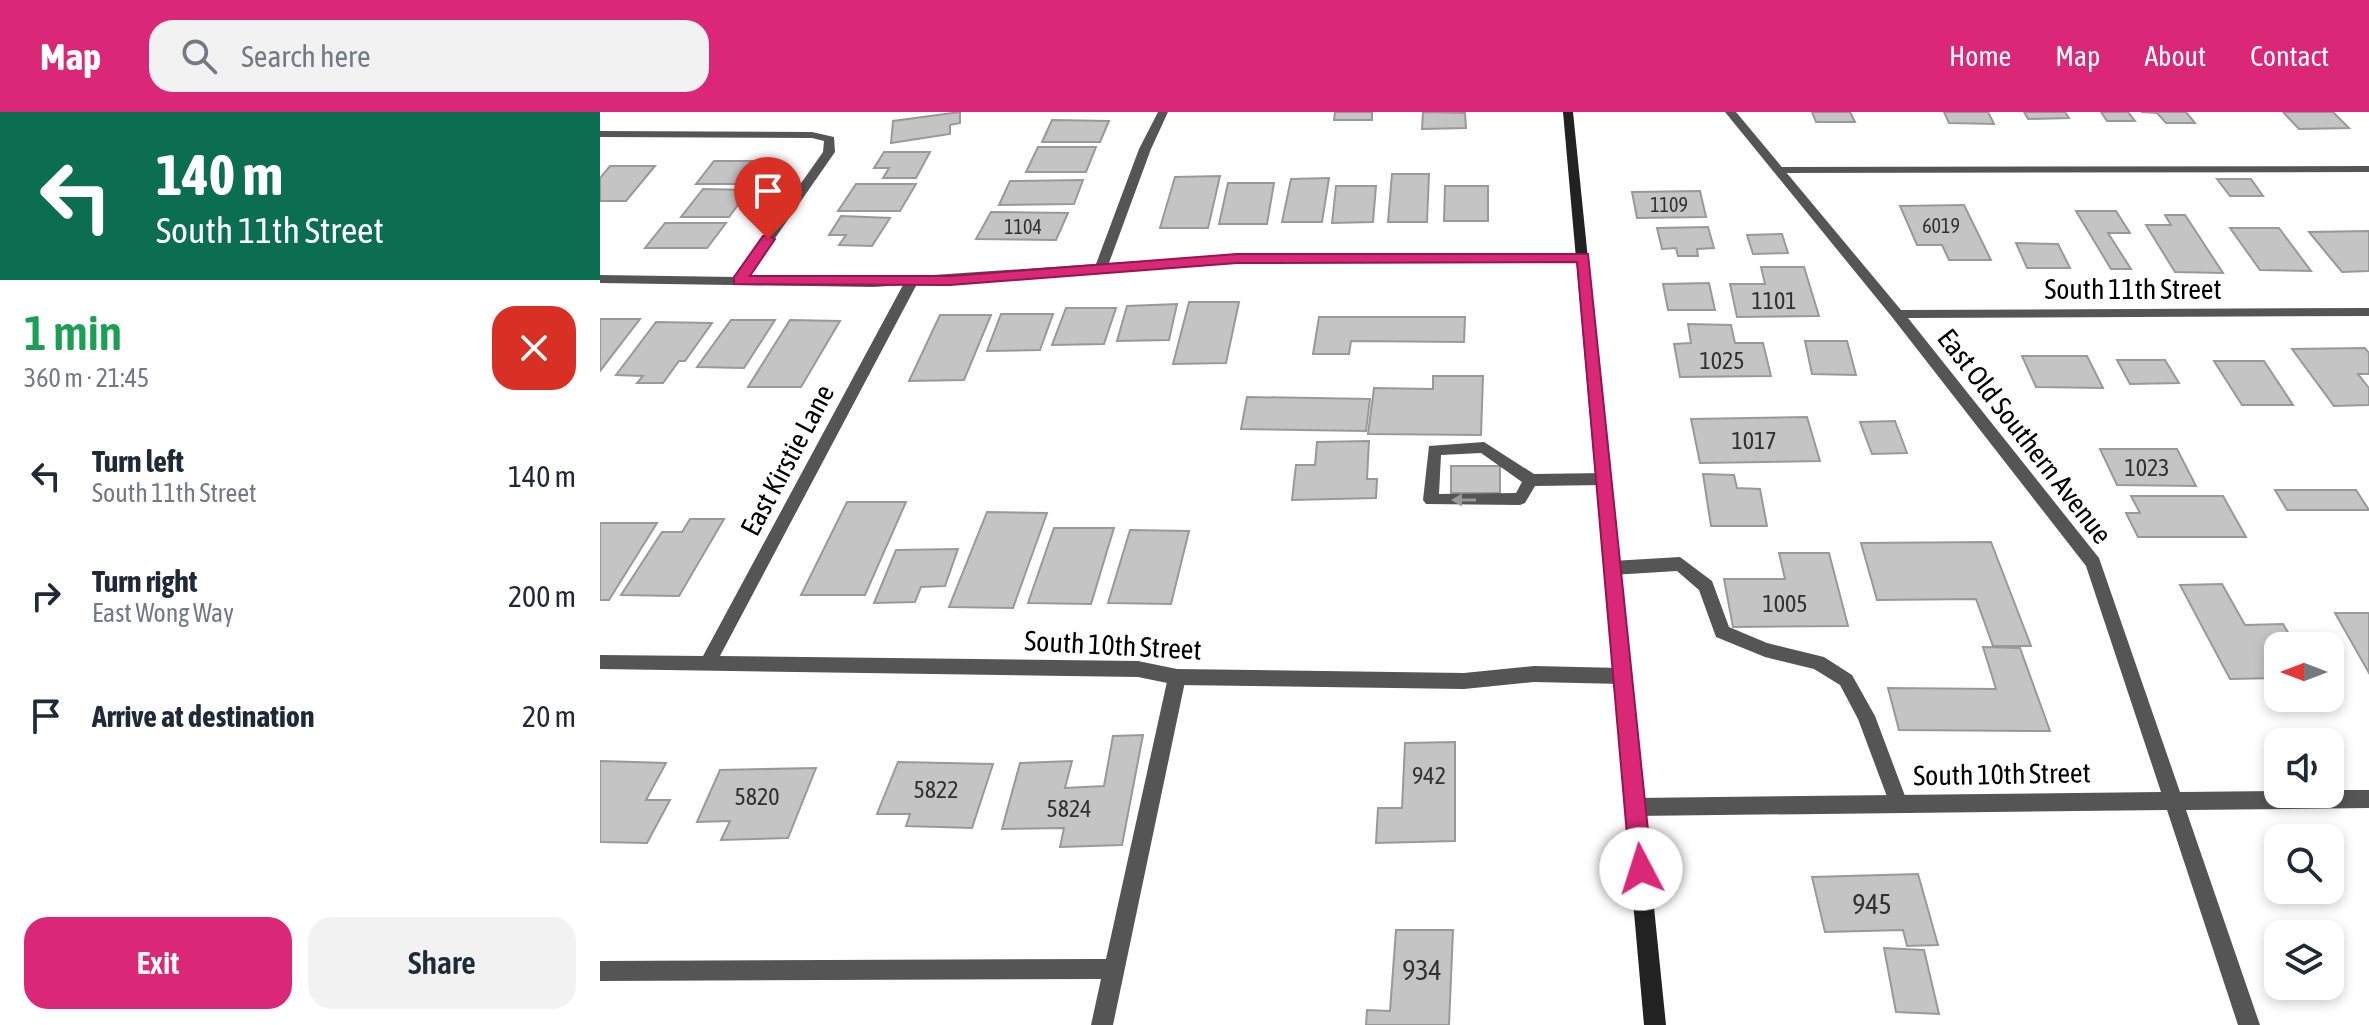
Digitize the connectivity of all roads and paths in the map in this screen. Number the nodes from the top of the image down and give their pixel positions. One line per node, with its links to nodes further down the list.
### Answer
1 (1163, 112): 8 (street)
2 (1568, 112): 7 (main road)
3 (1730, 112): 6 (street, East Old Southern Avenue)
4 (600, 134): 10 (street)
5 (2369, 169): 6 (street)
6 (1778, 170): 13 (street, East Old Southern Avenue)
7 (1583, 257): 8 (street); 14 (main road)
8 (1101, 268): 11 (street)
9 (600, 279): 10 (street)
10 (739, 280): 11 (street)
11 (912, 281): 18 (street, East Kirstie Lane)
12 (2369, 312): 13 (street, South 11th Street)
13 (1897, 314): 22 (street, East Old Southern Avenue)
14 (1604, 479): 15 (street); 16 (main road)
15 (1531, 480): 15 (street, one-way to 15)
16 (1612, 568): 19 (main road); 23 (street)
17 (600, 662): 18 (street, South 10th Street)
18 (708, 663): 20 (street, South 10th Street)
19 (1622, 676): 20 (street, South 10th Street); 24 (main road)
20 (1177, 677): 25 (street)
21 (2369, 799): 22 (street, South 10th Street)
22 (2173, 800): 23 (street, South 10th Street); 29 (street, East Old Southern Avenue)
23 (1899, 804): 24 (street, South 10th Street)
24 (1635, 807): 28 (main road)
25 (1113, 969): 26 (street); 27 (street)
26 (600, 971)
27 (1102, 1025)
28 (1655, 1025)
29 (2249, 1025)

